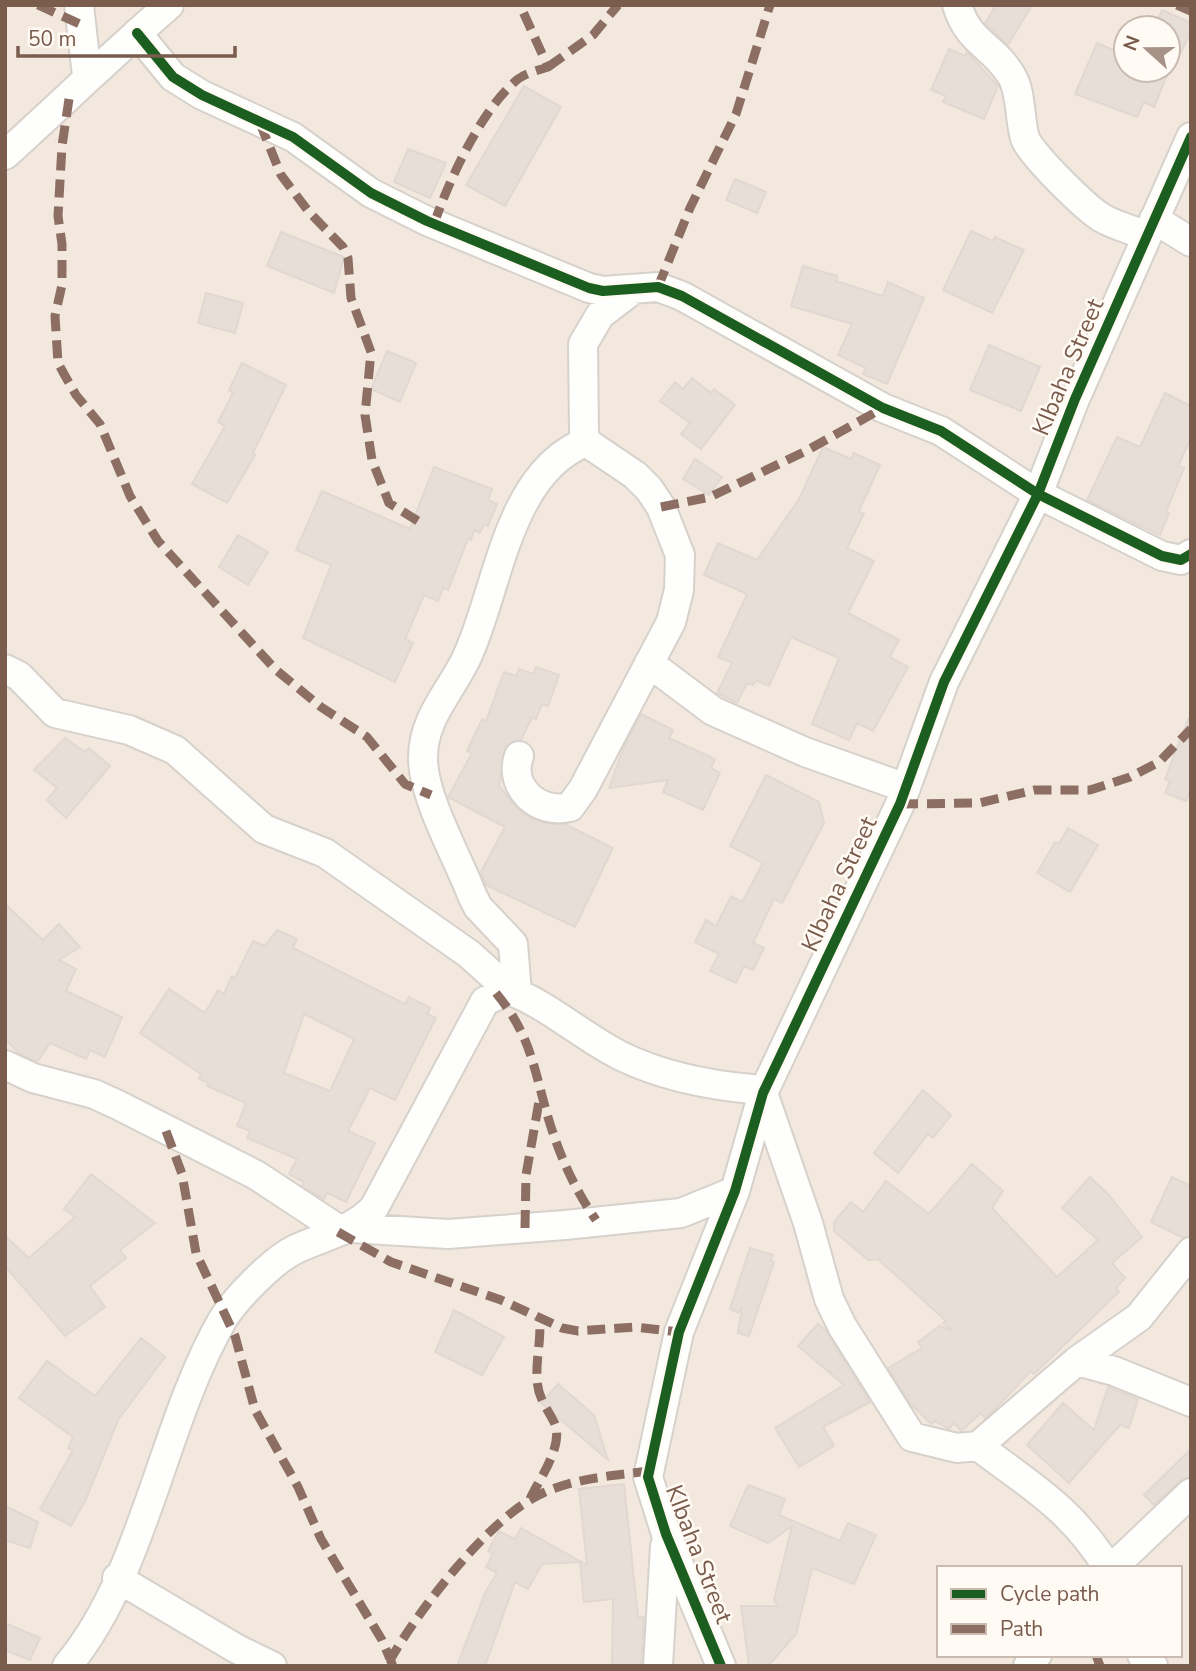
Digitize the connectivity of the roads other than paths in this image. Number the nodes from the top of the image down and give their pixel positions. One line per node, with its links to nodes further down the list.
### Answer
1 (79, 5): 5 (street)
2 (169, 5): 4 (street)
3 (957, 5): 8 (street)
4 (136, 33): 5 (street); 10 (street)
5 (88, 76): 7 (street)
6 (1191, 138): 8 (street, KIbaha Street)
7 (5, 155)
8 (1151, 227): 9 (street); 12 (street, KIbaha Street)
9 (1191, 242)
10 (634, 289): 11 (street); 12 (street)
11 (586, 442): 14 (street); 18 (street)
12 (1038, 494): 13 (street); 17 (street, KIbaha Street)
13 (1191, 554)
14 (649, 663): 16 (street); 17 (street)
15 (5, 669): 18 (street)
16 (519, 756)
17 (906, 788): 20 (street, KIbaha Street)
18 (513, 992): 20 (street); 22 (street)
19 (5, 1065): 22 (street)
20 (757, 1091): 21 (street, KIbaha Street); 26 (street)
21 (735, 1191): 22 (street); 28 (street, KIbaha Street)
22 (346, 1230): 31 (street)
23 (1191, 1252): 24 (street)
24 (1077, 1362): 25 (street); 26 (street)
25 (1191, 1402)
26 (978, 1447): 29 (street)
27 (1191, 1493): 30 (street)
28 (666, 1534): 34 (street); 35 (street, KIbaha Street)
29 (1109, 1566)
30 (1112, 1566)
31 (117, 1578): 32 (street); 33 (street)
32 (67, 1666)
33 (272, 1666)
34 (658, 1666)
35 (721, 1666)

